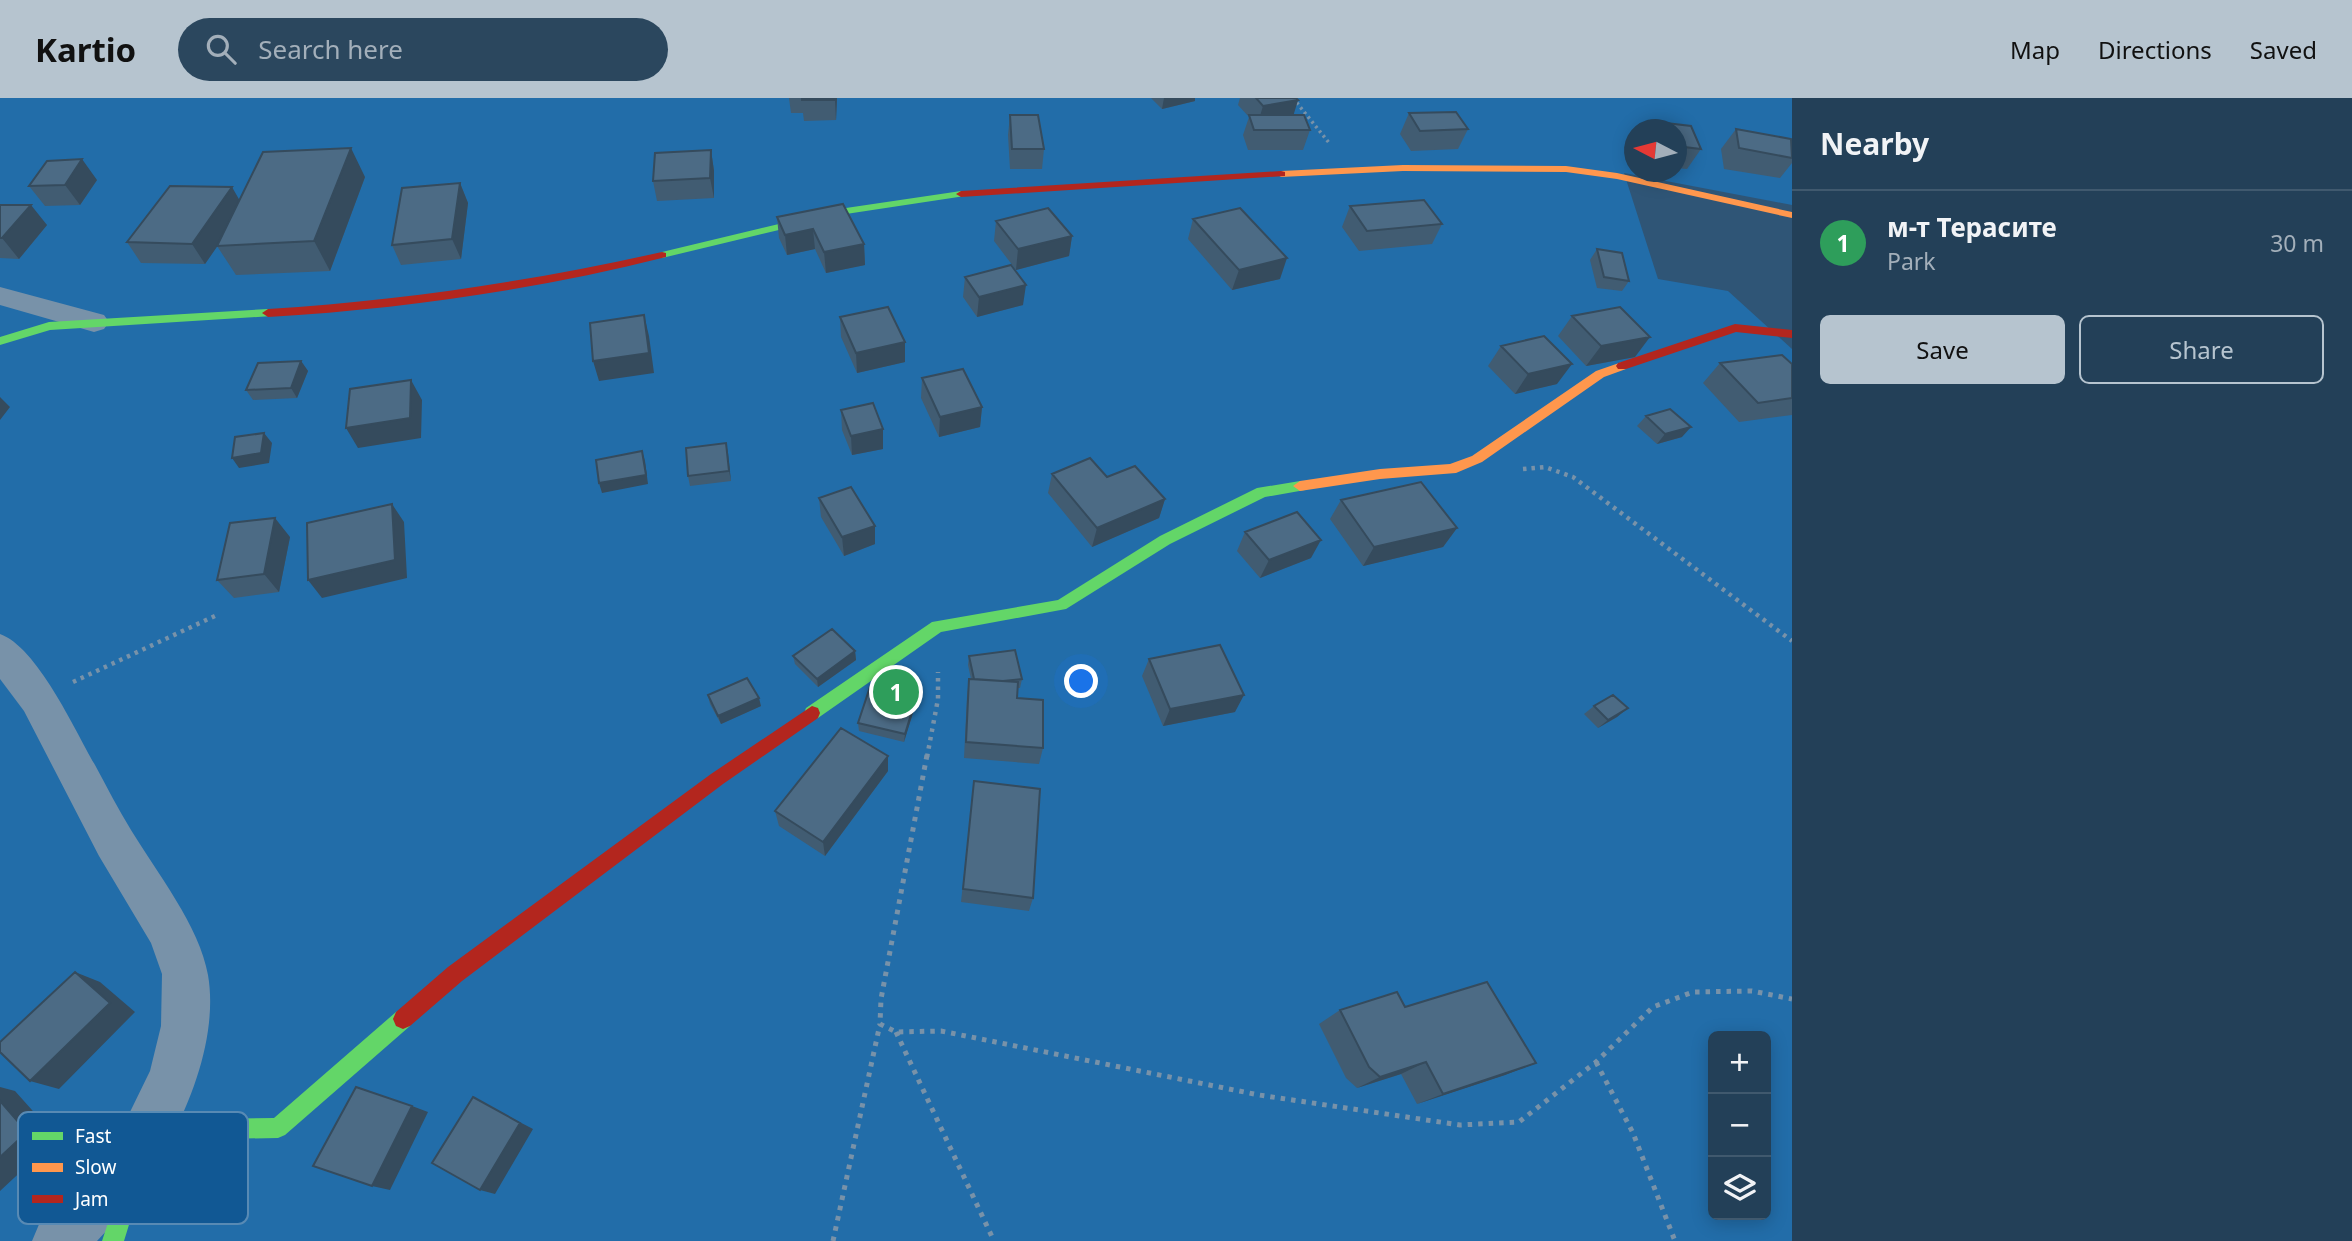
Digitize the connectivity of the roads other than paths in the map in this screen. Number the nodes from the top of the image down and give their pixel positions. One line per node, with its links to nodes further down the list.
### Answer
1 (1792, 215): 3 (street)
2 (0, 296): 3 (street)
3 (94, 322): 5 (street)
4 (1792, 334): 8 (street)
5 (0, 341)
6 (0, 650): 7 (street)
7 (156, 1112)
8 (248, 1128)
9 (76, 1224): 11 (street)
10 (118, 1224): 12 (street)
11 (59, 1241)
12 (113, 1241)

